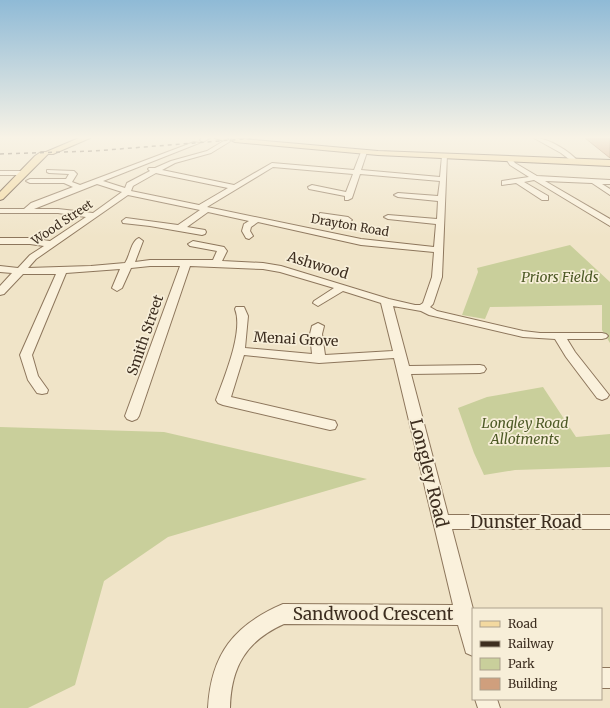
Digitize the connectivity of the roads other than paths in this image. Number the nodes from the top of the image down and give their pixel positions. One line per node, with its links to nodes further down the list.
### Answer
1 (49, 171): 17 (street)
2 (122, 171): 18 (street)
3 (152, 171): 27 (street, Wood Street)
4 (158, 171): 13 (street)
5 (196, 171): 13 (street)
6 (262, 171): 24 (street)
7 (346, 171): 10 (street)
8 (444, 171): 15 (street)
9 (524, 171): 14 (street)
10 (358, 172): 15 (street); 25 (street)
11 (0, 173): 12 (street)
12 (24, 173): 26 (main road)
13 (184, 178): 24 (street)
14 (536, 178): 19 (street); 20 (street); 42 (street)
15 (443, 179): 32 (street)
16 (30, 181): 17 (street)
17 (68, 181): 23 (street)
18 (96, 181): 23 (street); 27 (street, Drayton Road)
19 (517, 181): 22 (street); 31 (street)
20 (594, 181): 21 (street); 28 (street)
21 (610, 182)
22 (506, 183)
23 (79, 187): 34 (street)
24 (234, 187): 33 (street)
25 (312, 187)
26 (4, 190): 30 (main road)
27 (127, 192): 33 (street, Drayton Road); 37 (street, Wood Street)
28 (610, 192)
29 (398, 195): 32 (street)
30 (0, 198)
31 (545, 198)
32 (442, 199): 41 (street)
33 (204, 208): 40 (street, Drayton Road); 43 (street)
34 (27, 210): 35 (street); 37 (street)
35 (0, 211)
36 (323, 215): 45 (street)
37 (94, 216): 49 (street, Wood Street)
38 (388, 217): 41 (street)
39 (132, 220): 43 (street)
40 (256, 220): 45 (street, Drayton Road); 46 (street)
41 (441, 222): 51 (street)
42 (610, 223)
43 (178, 229): 44 (street)
44 (202, 232)
45 (327, 234): 51 (street, Drayton Road)
46 (249, 236)
47 (0, 241): 49 (street)
48 (138, 241): 54 (street)
49 (51, 244): 56 (street, Wood Street)
50 (193, 244): 53 (street)
51 (439, 250): 63 (street)
52 (186, 262): 53 (street, Ashwood); 54 (street, Ashwood); 75 (street, Smith Street)
53 (216, 263): 59 (street, Ashwood)
54 (128, 265): 57 (street, Ashwood); 58 (street)
55 (0, 269): 56 (street, Ashwood)
56 (19, 271): 57 (street, Ashwood); 60 (street, Wood Street)
57 (62, 271): 73 (street)
58 (117, 288)
59 (342, 288): 61 (street, Ashwood); 62 (street)
60 (0, 292)
61 (386, 301): 63 (street, Ashwood); 69 (street, Longley Road)
62 (318, 303)
63 (423, 308): 66 (street, Ashwood)
64 (240, 309): 68 (street, Menai Grove)
65 (318, 326): 70 (street)
66 (559, 336): 67 (street, Ashwood); 74 (street)
67 (602, 336)
68 (239, 351): 70 (street, Menai Grove); 76 (street, Menai Grove)
69 (399, 354): 70 (street, Menai Grove); 72 (street, Longley Road)
70 (319, 359)
71 (480, 369): 72 (street)
72 (403, 370): 77 (street, Longley Road)
73 (42, 390)
74 (602, 395)
75 (132, 416)
76 (330, 425)
77 (442, 522): 78 (street, Dunster Road); 79 (street, Longley Road)
78 (610, 522)
79 (465, 615): 80 (street, Longley Road); 81 (street, Sandwood Crescent)
80 (472, 642)
81 (219, 708)

